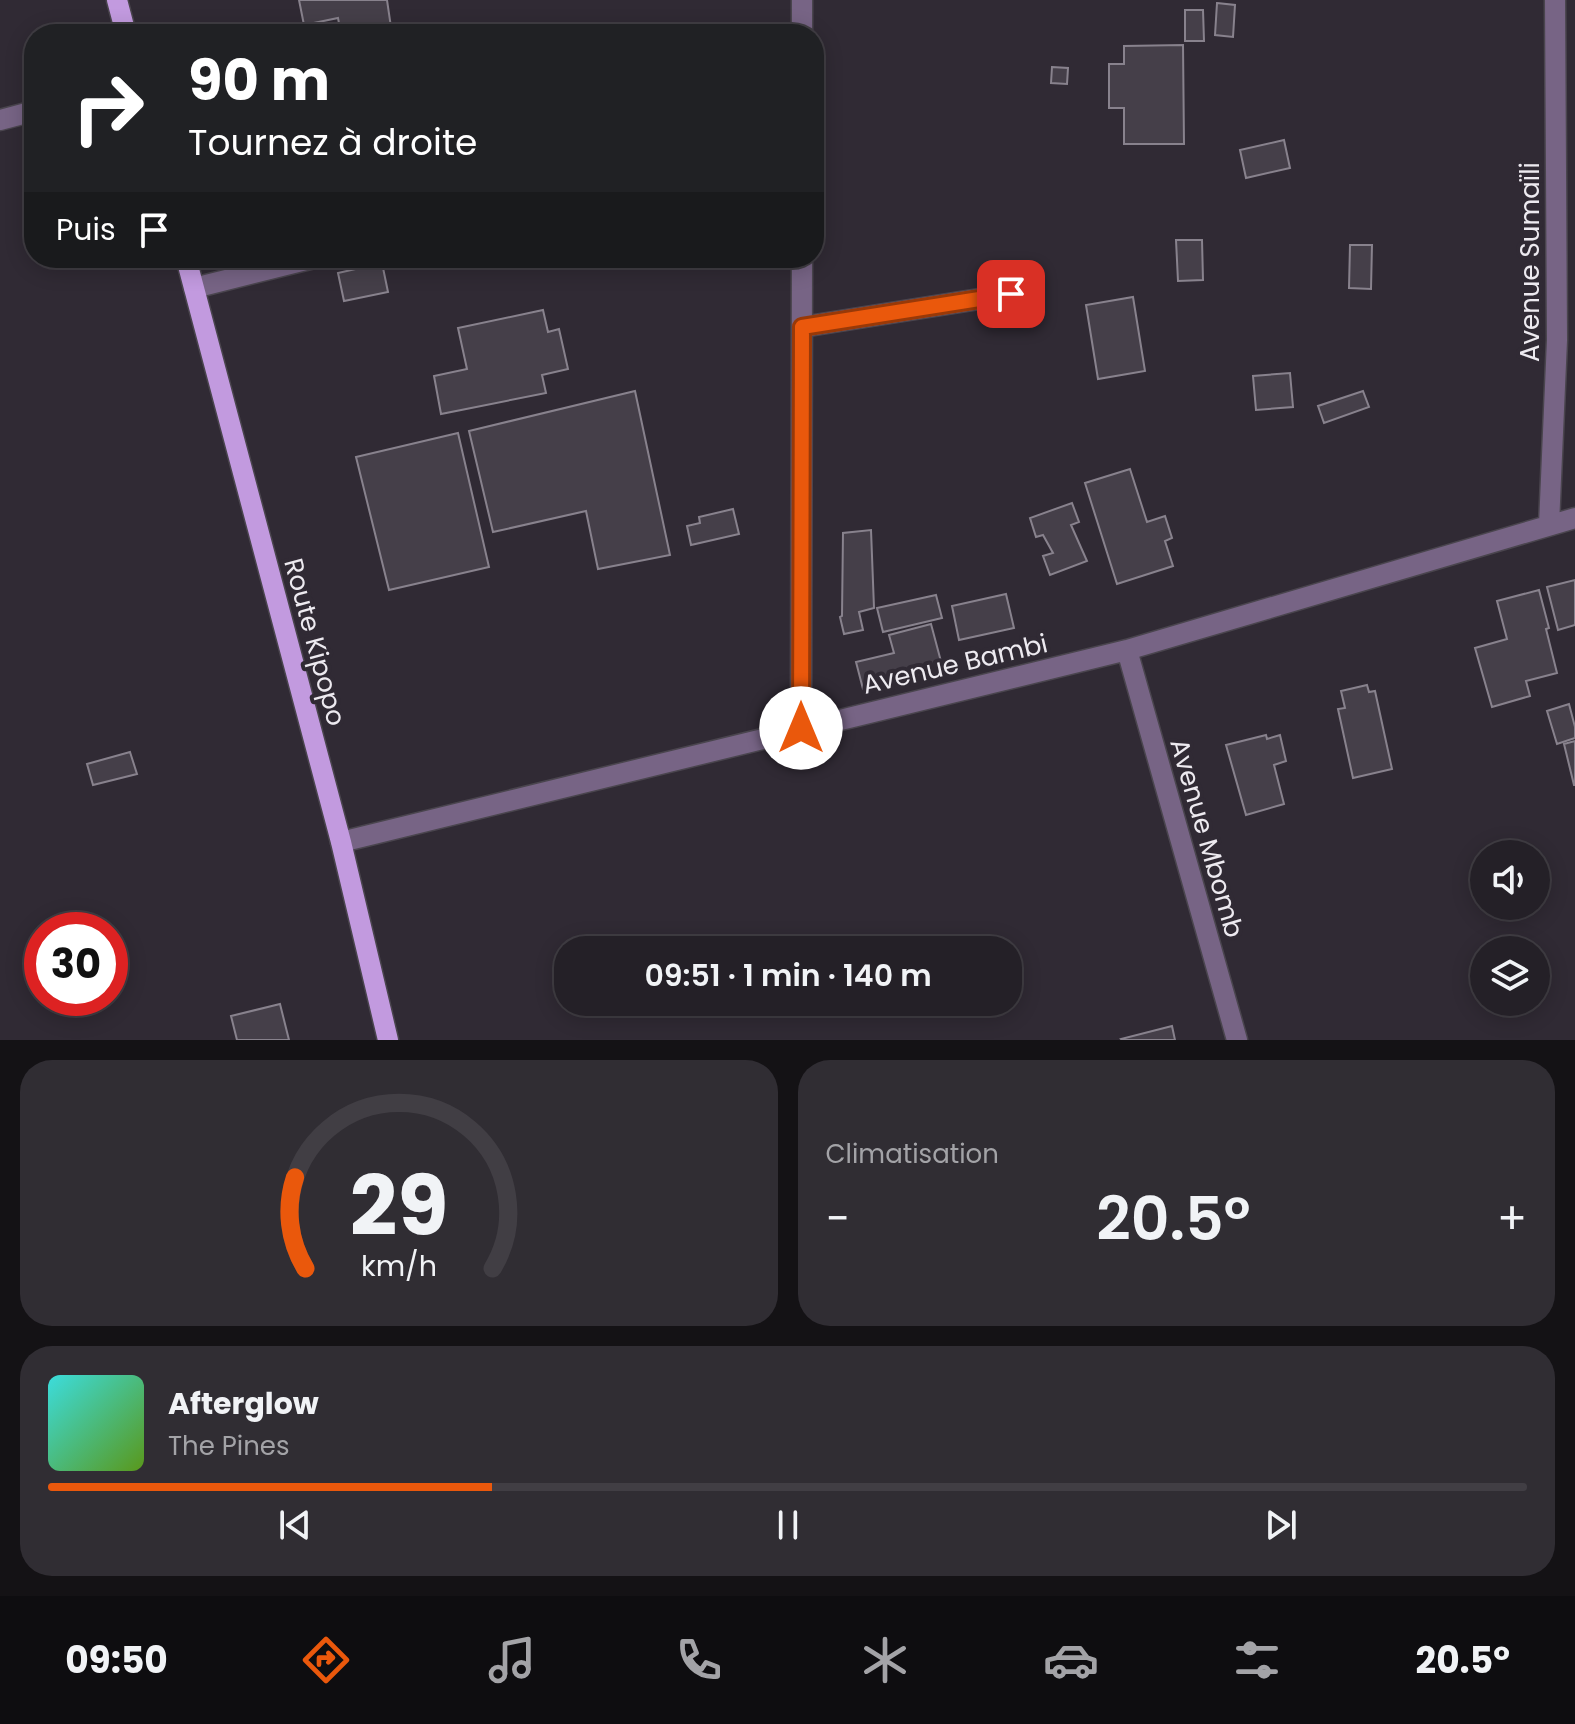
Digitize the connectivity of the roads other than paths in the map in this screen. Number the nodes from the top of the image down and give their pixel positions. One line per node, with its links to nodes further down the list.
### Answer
1 (117, 0): 4 (main road)
2 (802, 0): 5 (street)
3 (1555, 0): 15 (street, Avenue Sumaïli)
4 (123, 24)
5 (802, 24)
6 (24, 114): 7 (street)
7 (0, 120)
8 (189, 268): 11 (main road, Route Kipopo)
9 (274, 268): 11 (street)
10 (802, 268): 13 (street)
11 (194, 288): 18 (main road, Route Kipopo)
12 (1011, 294): 13 (street)
13 (802, 327): 17 (street)
14 (1575, 518): 15 (street, Avenue Bambi)
15 (1549, 525): 16 (street, Avenue Bambi)
16 (1127, 650): 17 (street, Avenue Bambi); 20 (street, Avenue Mbomb)
17 (801, 728): 18 (street, Avenue Bambi)
18 (341, 842): 19 (main road, Route Kipopo)
19 (388, 1040)
20 (1237, 1040)

